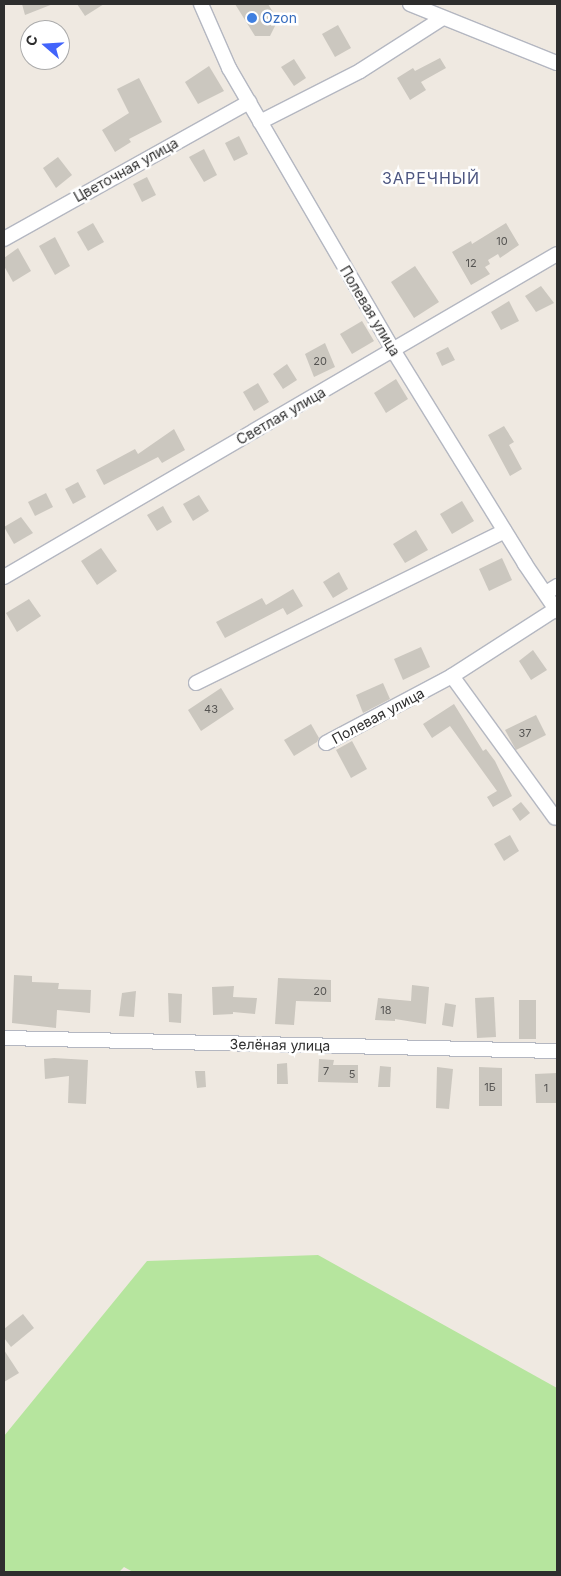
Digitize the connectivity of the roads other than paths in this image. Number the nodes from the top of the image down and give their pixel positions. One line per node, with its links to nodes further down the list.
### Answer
1 (201, 4): 5 (street, Полевая улица)
2 (410, 4): 3 (street)
3 (443, 18): 4 (street); 6 (street)
4 (557, 63)
5 (249, 102): 6 (street, Полевая улица); 7 (street, Цветочная улица)
6 (260, 122): 9 (street, Полевая улица)
7 (4, 238)
8 (557, 254): 9 (street, Светлая улица)
9 (393, 350): 10 (street, Полевая улица); 11 (street, Светлая улица)
10 (505, 530): 12 (street, Полевая улица); 15 (street)
11 (4, 577)
12 (552, 590): 13 (street, Полевая улица)
13 (557, 610): 14 (street, Полевая улица)
14 (452, 676): 16 (street, Полевая улица); 17 (street)
15 (196, 683)
16 (326, 743)
17 (555, 818)
18 (4, 1038): 19 (street, Зелёная улица)
19 (557, 1051)

